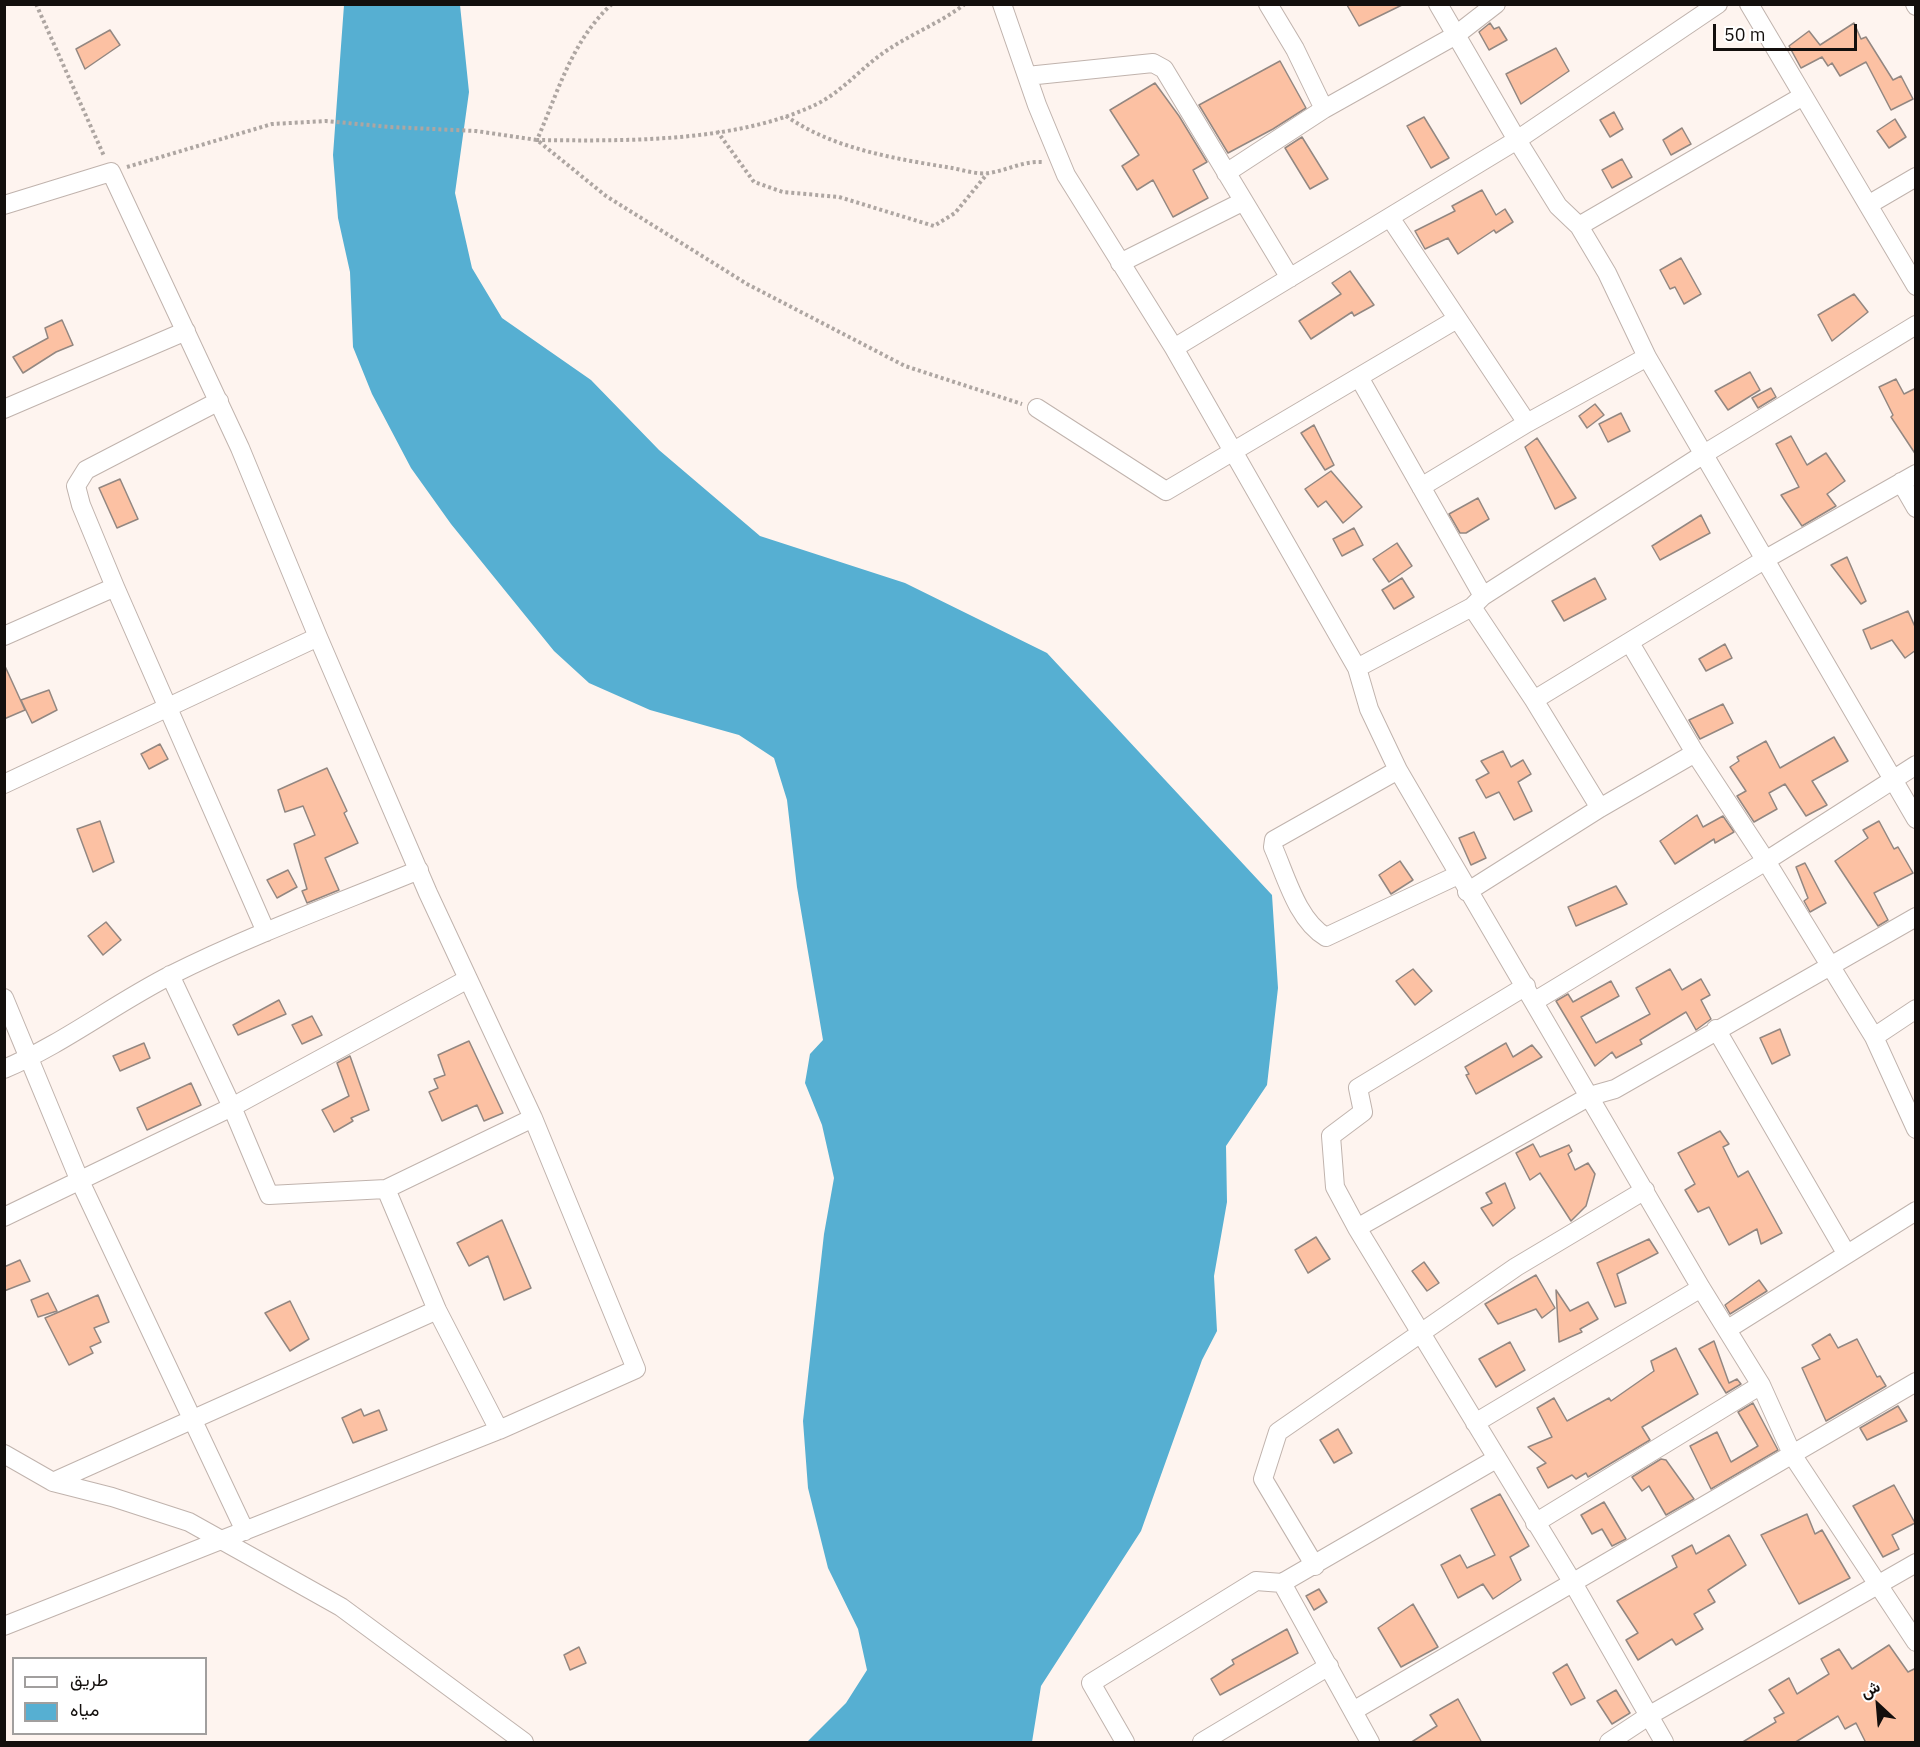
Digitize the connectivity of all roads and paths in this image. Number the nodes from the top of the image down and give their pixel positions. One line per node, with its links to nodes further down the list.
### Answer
1 (36, 4): 18 (path)
2 (612, 4): 16 (path)
3 (965, 4): 14 (path)
4 (1002, 4): 11 (street)
5 (1268, 4): 13 (street)
6 (1438, 4): 10 (street)
7 (1496, 4): 10 (street)
8 (1718, 4): 17 (street)
9 (1749, 4): 12 (street)
10 (1456, 35): 13 (street); 17 (street)
11 (1028, 76): 19 (street); 21 (street)
12 (1803, 96): 25 (street); 27 (street)
13 (1324, 109): 19 (street)
14 (785, 115): 15 (path); 20 (path)
15 (717, 131): 16 (path); 20 (path)
16 (537, 140): 18 (path); 38 (path)
17 (1517, 140): 26 (street); 27 (street)
18 (111, 172): 24 (street); 33 (street)
19 (1226, 173): 23 (street)
20 (987, 174): 21 (path)
21 (1066, 175): 28 (street)
22 (1916, 177): 25 (street)
23 (1242, 202): 28 (street); 29 (street)
24 (4, 205)
25 (1868, 206): 30 (street)
26 (1391, 219): 29 (street); 31 (street)
27 (1579, 226): 35 (street)
28 (1120, 263): 34 (street)
29 (1290, 278): 34 (street)
30 (1916, 286)
31 (1457, 319): 36 (street); 40 (street)
32 (1916, 325): 42 (street)
33 (186, 331): 37 (street); 39 (street)
34 (1174, 348): 41 (street)
35 (1647, 357): 40 (street); 42 (street)
36 (1360, 379): 41 (street); 44 (street)
37 (219, 401): 47 (street); 50 (street)
38 (1037, 408): 41 (street)
39 (4, 409)
40 (1527, 423): 44 (street)
41 (1233, 453): 52 (street)
42 (1704, 454): 46 (street); 48 (street)
43 (1908, 478): 45 (street); 46 (street)
44 (1421, 487): 48 (street)
45 (1916, 508)
46 (1764, 560): 51 (street); 58 (street)
47 (115, 587): 49 (street); 54 (street)
48 (1477, 602): 52 (street); 53 (street)
49 (4, 636)
50 (318, 637): 54 (street); 63 (street)
51 (1630, 643): 53 (street); 55 (street)
52 (1357, 668): 57 (street)
53 (1534, 700): 60 (street)
54 (168, 708): 59 (street); 67 (street)
55 (1695, 753): 60 (street); 62 (street)
56 (1916, 765): 58 (street)
57 (1398, 770): 64 (street); 64 (street)
58 (1892, 781): 61 (street); 62 (street)
59 (4, 784)
60 (1600, 808): 65 (street)
61 (1916, 819)
62 (1766, 861): 68 (street); 71 (street)
63 (419, 870): 67 (street); 70 (street)
64 (1458, 875): 65 (street)
65 (1467, 892): 71 (street)
66 (1916, 917): 68 (street)
67 (266, 932): 69 (street)
68 (1830, 966): 74 (street); 75 (street)
69 (170, 975): 76 (street); 79 (street)
70 (468, 979): 79 (street); 80 (street)
71 (1530, 993): 78 (street); 87 (street)
72 (4, 998): 76 (street)
73 (1916, 1009): 75 (street)
74 (1716, 1029): 78 (street); 88 (street)
75 (1874, 1037): 81 (street)
76 (30, 1058): 77 (street); 82 (street)
77 (4, 1069)
78 (1590, 1096): 84 (street); 87 (street)
79 (232, 1107): 82 (street); 83 (street)
80 (534, 1118): 83 (street); 97 (street)
81 (1916, 1129)
82 (79, 1179): 86 (street); 95 (street)
83 (386, 1189): 90 (street)
84 (1645, 1190): 89 (street); 92 (street)
85 (1916, 1211): 88 (street)
86 (4, 1217)
87 (1357, 1228): 92 (street)
88 (1846, 1253): 91 (street)
89 (1701, 1288): 91 (street); 96 (street)
90 (437, 1310): 95 (street); 97 (street)
91 (1728, 1329): 94 (street)
92 (1419, 1332): 96 (street); 106 (street)
93 (1916, 1382): 99 (street)
94 (1761, 1385): 99 (street); 102 (street)
95 (191, 1420): 101 (street); 103 (street)
96 (1475, 1424): 100 (street)
97 (499, 1430): 103 (street)
98 (4, 1454): 101 (street)
99 (1793, 1456): 108 (street); 109 (street)
100 (1496, 1459): 102 (street); 106 (street)
101 (53, 1482): 104 (street)
102 (1535, 1523): 108 (street)
103 (245, 1531): 104 (street)
104 (222, 1540): 110 (street); 115 (street)
105 (1916, 1563): 109 (street)
106 (1315, 1566): 107 (street)
107 (1282, 1583): 112 (street); 116 (street)
108 (1572, 1583): 113 (street); 114 (street)
109 (1879, 1585): 111 (street); 114 (street)
110 (4, 1626)
111 (1916, 1642)
112 (1329, 1666): 113 (street); 117 (street)
113 (1353, 1711): 118 (street)
114 (1650, 1715): 119 (street); 120 (street)
115 (524, 1743)
116 (1125, 1743)
117 (1202, 1743)
118 (1370, 1743)
119 (1610, 1743)
120 (1664, 1743)

